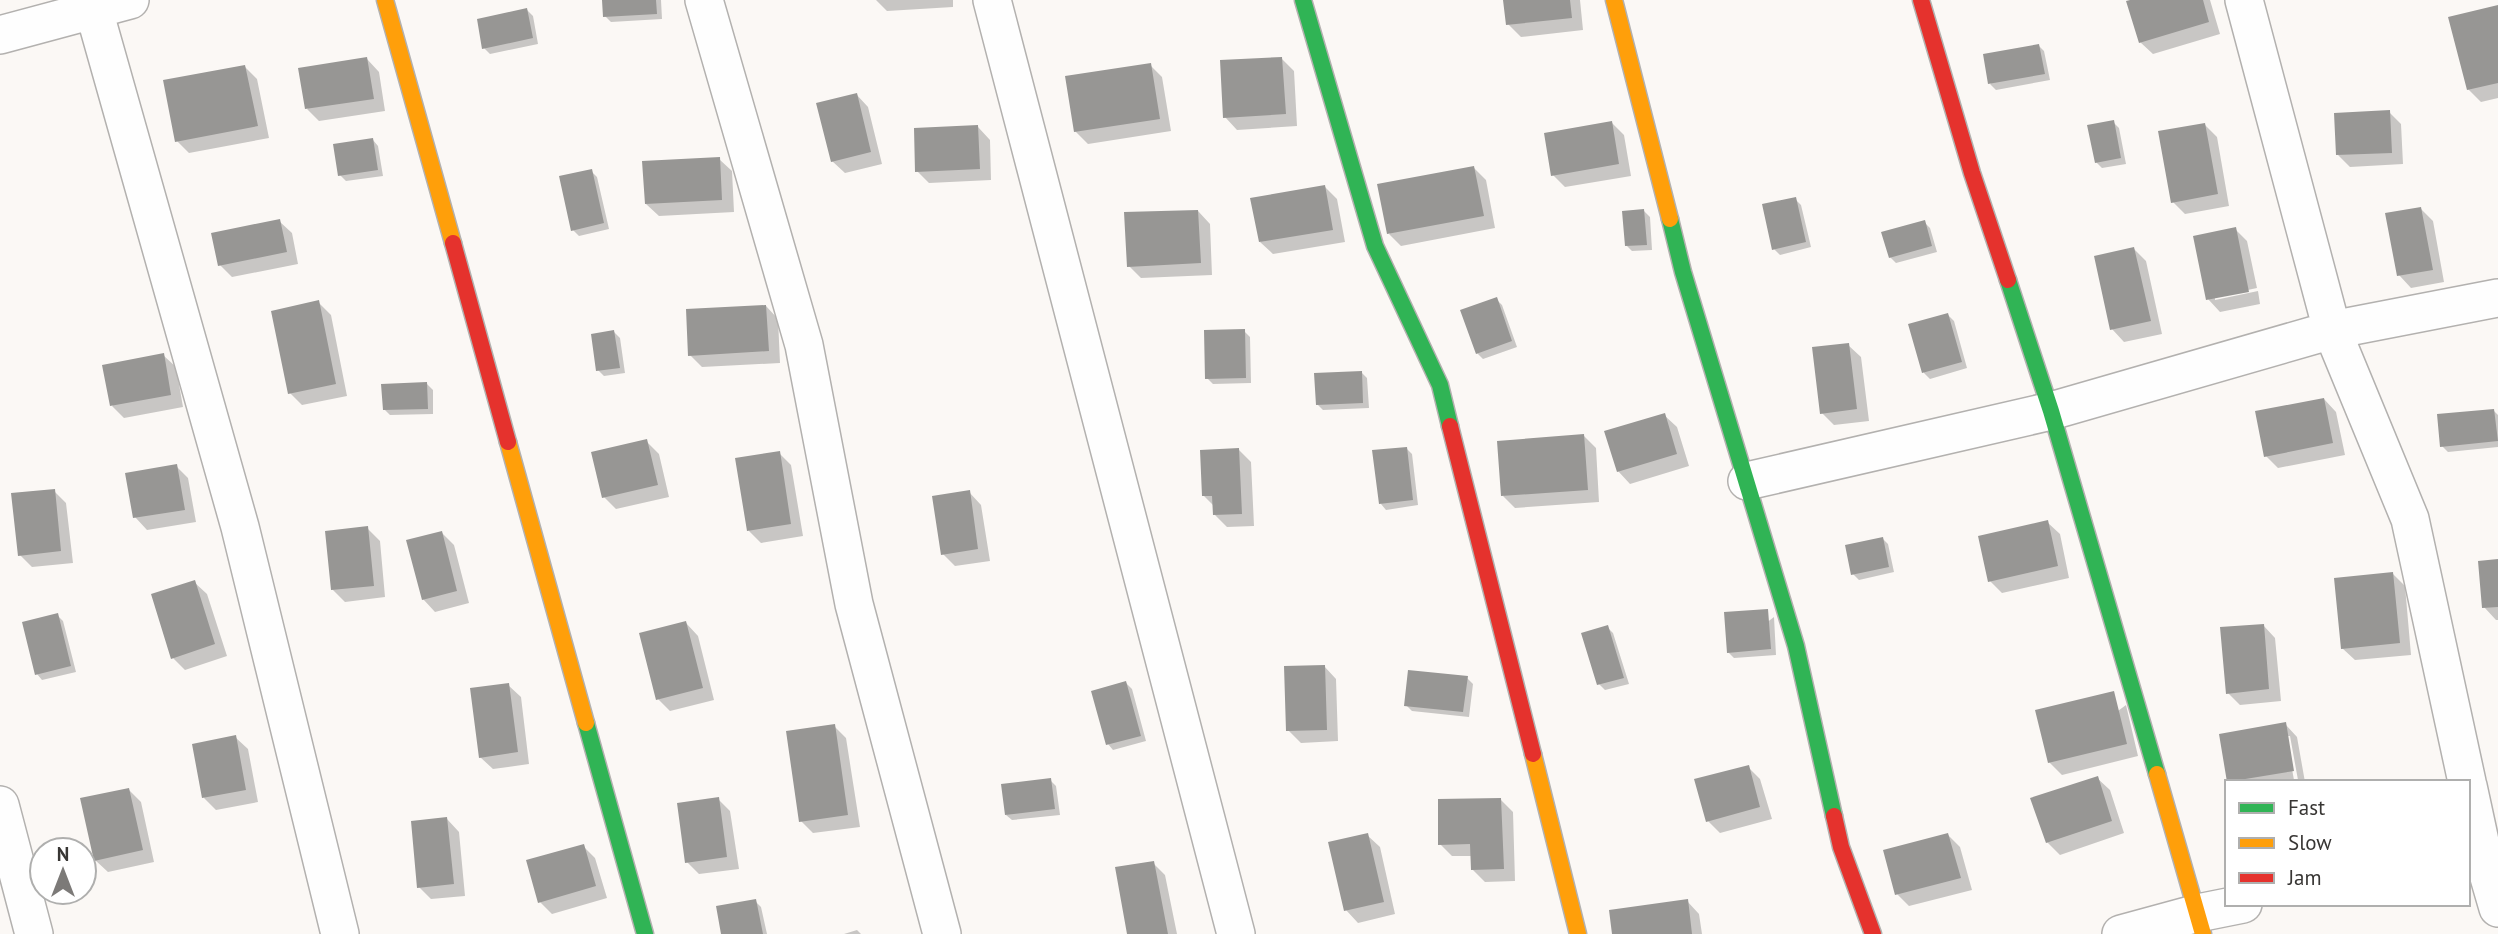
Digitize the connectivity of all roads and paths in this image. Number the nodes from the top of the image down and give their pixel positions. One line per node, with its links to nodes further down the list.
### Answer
1 (130, 0): 9 (street)
2 (385, 0): 24 (street)
3 (704, 0): 25 (street)
4 (992, 0): 26 (street)
5 (1303, 0): 27 (street)
6 (1614, 0): 14 (street)
7 (1921, 0): 13 (street)
8 (2244, 0): 12 (street)
9 (92, 5): 10 (street); 23 (street)
10 (0, 35)
11 (2498, 298): 12 (street)
12 (2333, 330): 13 (street); 15 (street)
13 (2051, 411): 14 (street); 21 (street)
14 (1747, 481): 28 (street)
15 (2467, 780)
16 (2470, 794): 18 (street)
17 (0, 805): 22 (street)
18 (2483, 859): 20 (street)
19 (2238, 906): 21 (street)
20 (2498, 908)
21 (2200, 923): 29 (street)
22 (34, 934)
23 (340, 934)
24 (645, 934)
25 (942, 934)
26 (1236, 934)
27 (1578, 934)
28 (1873, 934)
29 (2121, 934)

